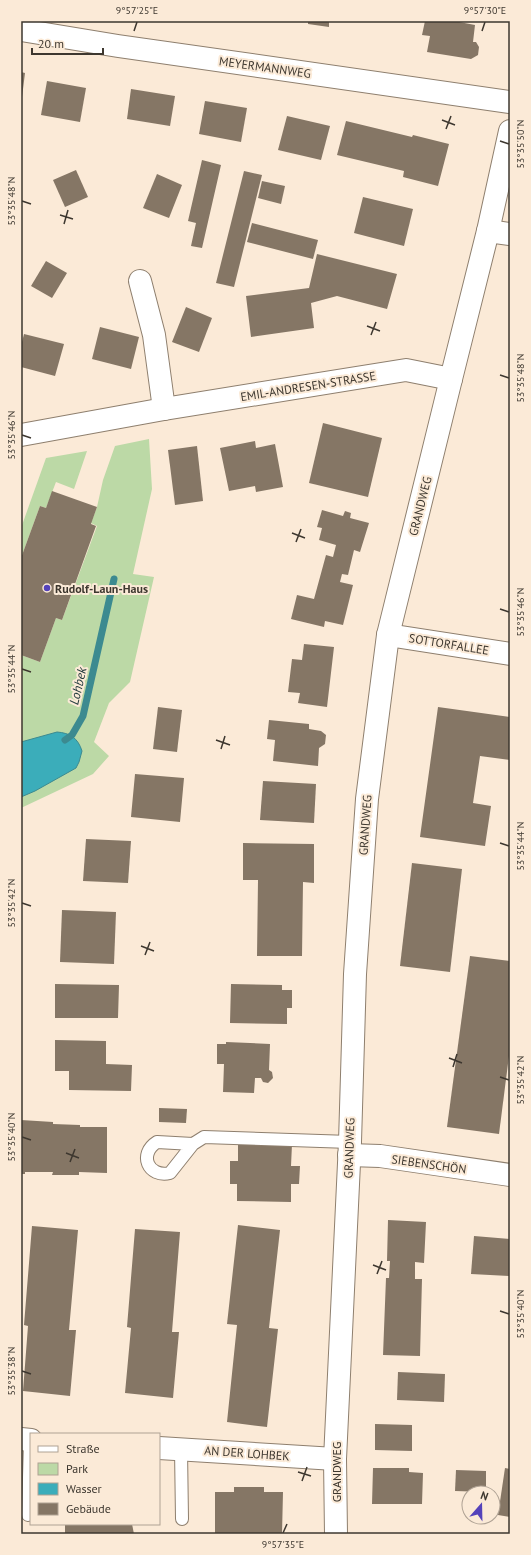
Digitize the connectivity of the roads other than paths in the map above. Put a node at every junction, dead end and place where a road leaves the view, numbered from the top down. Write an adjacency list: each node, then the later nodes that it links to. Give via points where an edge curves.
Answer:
1 (21, 30): 2 (street, MEYERMANNWEG)
2 (510, 102)
3 (510, 131): 4 (street, GRANDWEG)
4 (488, 231): 5 (street); 7 (street, GRANDWEG)
5 (510, 234)
6 (140, 281): 8 (street, via 154,335)
7 (451, 379): 8 (street, EMIL-ANDRESEN-STRASSE, via 406,370); 10 (street, GRANDWEG)
8 (164, 409): 9 (street, EMIL-ANDRESEN-STRASSE)
9 (21, 435)
10 (388, 635): 11 (street, SOTTORFALLEE); 13 (street, GRANDWEG, via 367,799 354,974)
11 (510, 654)
12 (194, 1144): 13 (lane, via 204,1137)
13 (349, 1149): 14 (street, SIEBENSCHÖN); 18 (street, GRANDWEG)
14 (510, 1175)
15 (27, 1440): 19 (lane)
16 (160, 1448): 17 (street, AN DER LOHBEK)
17 (181, 1449): 18 (street, AN DER LOHBEK); 20 (lane)
18 (335, 1459): 21 (street, GRANDWEG)
19 (28, 1515)
20 (182, 1518)
21 (336, 1534)

